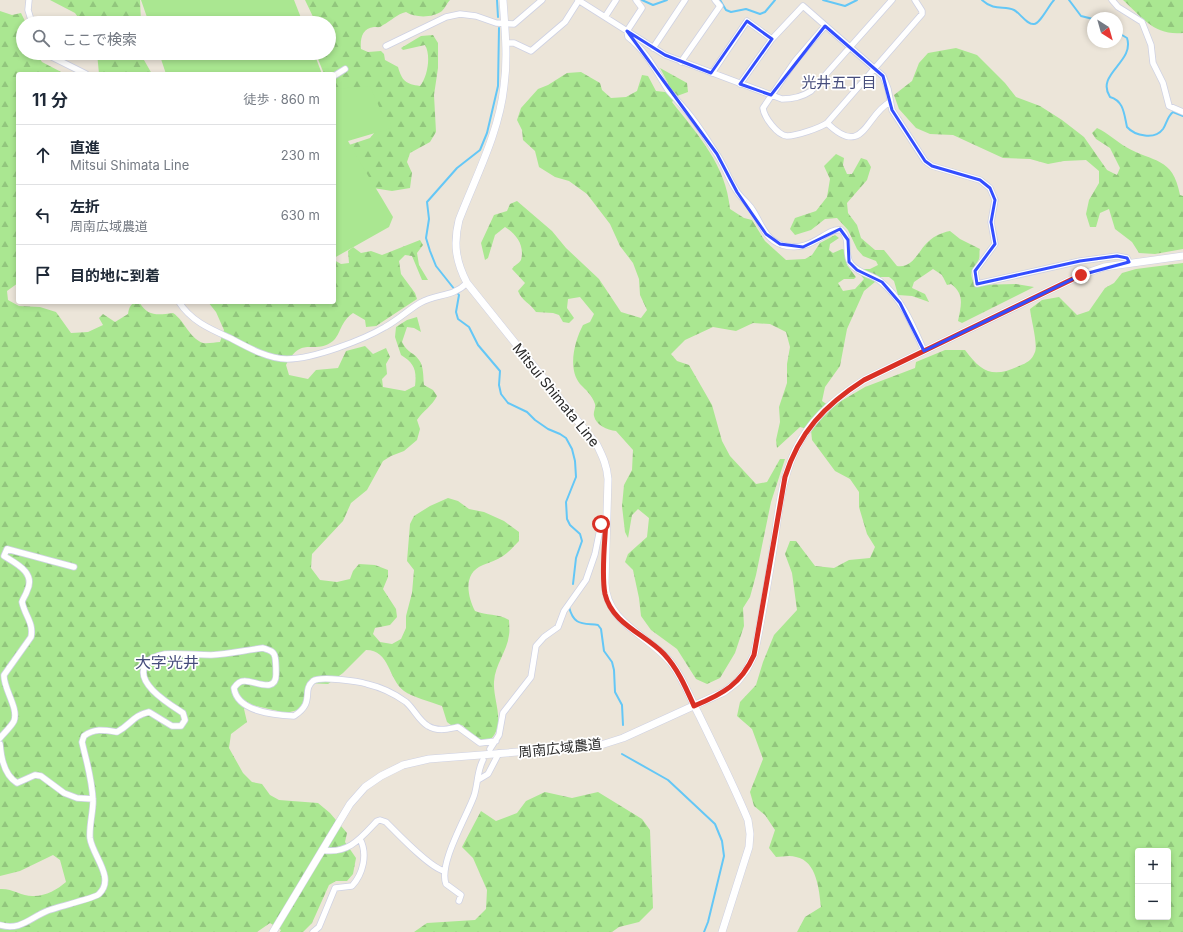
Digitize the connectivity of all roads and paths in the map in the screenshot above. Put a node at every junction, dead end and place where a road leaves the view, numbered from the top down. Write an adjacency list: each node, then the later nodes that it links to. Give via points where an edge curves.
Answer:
1 (29, 0): 12 (street)
2 (503, 0): 14 (street, Mitsui Shimata Line)
3 (542, 0): 14 (street, via 514,24)
4 (578, 0): 13 (street); 18 (street, via 564,22 531,51 514,43)
5 (616, 0): 13 (street)
6 (636, 0): 16 (street, via 642,8)
7 (685, 0): 21 (street)
8 (715, 0): 23 (street, via 720,6)
9 (892, 0): 20 (street)
10 (915, 0): 24 (street, via 922,14)
11 (1112, 0): 32 (street, via 1118,7 1142,22 1151,45 1153,63 1163,83 1169,106)
12 (30, 16)
13 (605, 17): 16 (street)
14 (505, 23): 18 (street, Mitsui Shimata Line); 19 (street, via 460,14 446,17)
15 (825, 26): 17 (street, via 803,6); 20 (street); 30 (street, via 795,61)
16 (627, 31): 21 (street); 38 (street, via 628,37 638,44 654,65 668,90 685,108 717,154 737,192 750,207 766,234 780,244 802,247 841,230 848,240 849,262 857,270 882,282 900,303)
17 (772, 39): 27 (street, via 747,21); 29 (street)
18 (506, 43): 36 (street, Mitsui Shimata Line, via 500,113 456,233 456,255)
19 (386, 46)
20 (850, 47): 24 (street); 30 (street, via 811,91 801,97 790,99)
21 (653, 48): 23 (street)
22 (58, 60): 26 (street)
23 (681, 62): 27 (street)
24 (874, 68): 31 (street, via 883,76); 33 (street)
25 (345, 69): 28 (street)
26 (82, 72)
27 (712, 73): 29 (street)
28 (336, 75)
29 (740, 84): 30 (street)
30 (772, 95): 33 (street, via 763,108 781,133 788,136)
31 (890, 102): 33 (street, via 858,135 841,134); 35 (street, via 896,117 925,161 932,166 980,180 994,196 991,222 995,244 975,271 977,284 1080,261 1117,256 1127,258)
32 (1183, 112)
33 (827, 123)
34 (1183, 256): 35 (street, 周南広域農道)
35 (1129, 262): 38 (street, 周南広域農道, via 1081,275)
36 (467, 284): 37 (street, via 454,294 421,302 386,327 368,336 325,351 287,359 272,357 212,330 193,319); 39 (street, Mitsui Shimata Line, via 597,446 606,466)
37 (181, 304)
38 (924, 351): 41 (street, 周南広域農道, via 845,392 825,408 801,439 785,477 754,655 748,669 737,682 724,692)
39 (606, 520): 41 (street, Mitsui Shimata Line, via 605,594 610,606 626,624 664,654 681,677); 43 (street, via 601,524 586,580 564,611 558,627 536,646 531,677 503,713)
40 (74, 567): 42 (street, via 7,550 4,556 25,569 28,575 28,590 22,602 24,612 31,621 32,630 31,637 4,675 14,720)
41 (694, 706): 46 (street, 周南広域農道, via 644,730 602,745); 57 (street, Mitsui Shimata Line, via 735,790 748,820 750,834 746,861)
42 (0, 738)
43 (496, 741): 45 (street); 49 (street, via 480,743 458,727 443,730 427,726 404,701 366,683 324,678 314,680 308,687 307,703 303,710 294,716 247,707 234,693 234,688 237,683 244,681 267,686 272,684 276,678 275,656 271,650 263,648 212,655 164,654 151,659 145,665 144,675 148,684 166,702 183,713 185,720 181,726 172,726 149,712 138,714 117,732 92,730 84,736 82,742 89,763)
44 (0, 744): 49 (street, via 7,774 17,783 41,776 64,793 77,798)
45 (490, 749)
46 (499, 754): 48 (street, via 488,774); 51 (street, 周南広域農道, via 429,759 403,765 381,776 350,804)
47 (483, 760): 48 (street)
48 (478, 780): 52 (street, via 475,794)
49 (93, 799): 54 (street, via 90,838 105,878 101,893 47,911 19,926)
50 (360, 839): 51 (street, via 343,851); 52 (street, via 377,821 386,822 422,856); 56 (street, via 364,848 361,873 347,888 335,888 319,927)
51 (322, 850): 55 (street, 周南広域農道)
52 (444, 871): 53 (street, via 446,884 460,895)
53 (459, 901)
54 (0, 925)
55 (273, 932)
56 (313, 932)
57 (722, 932)

